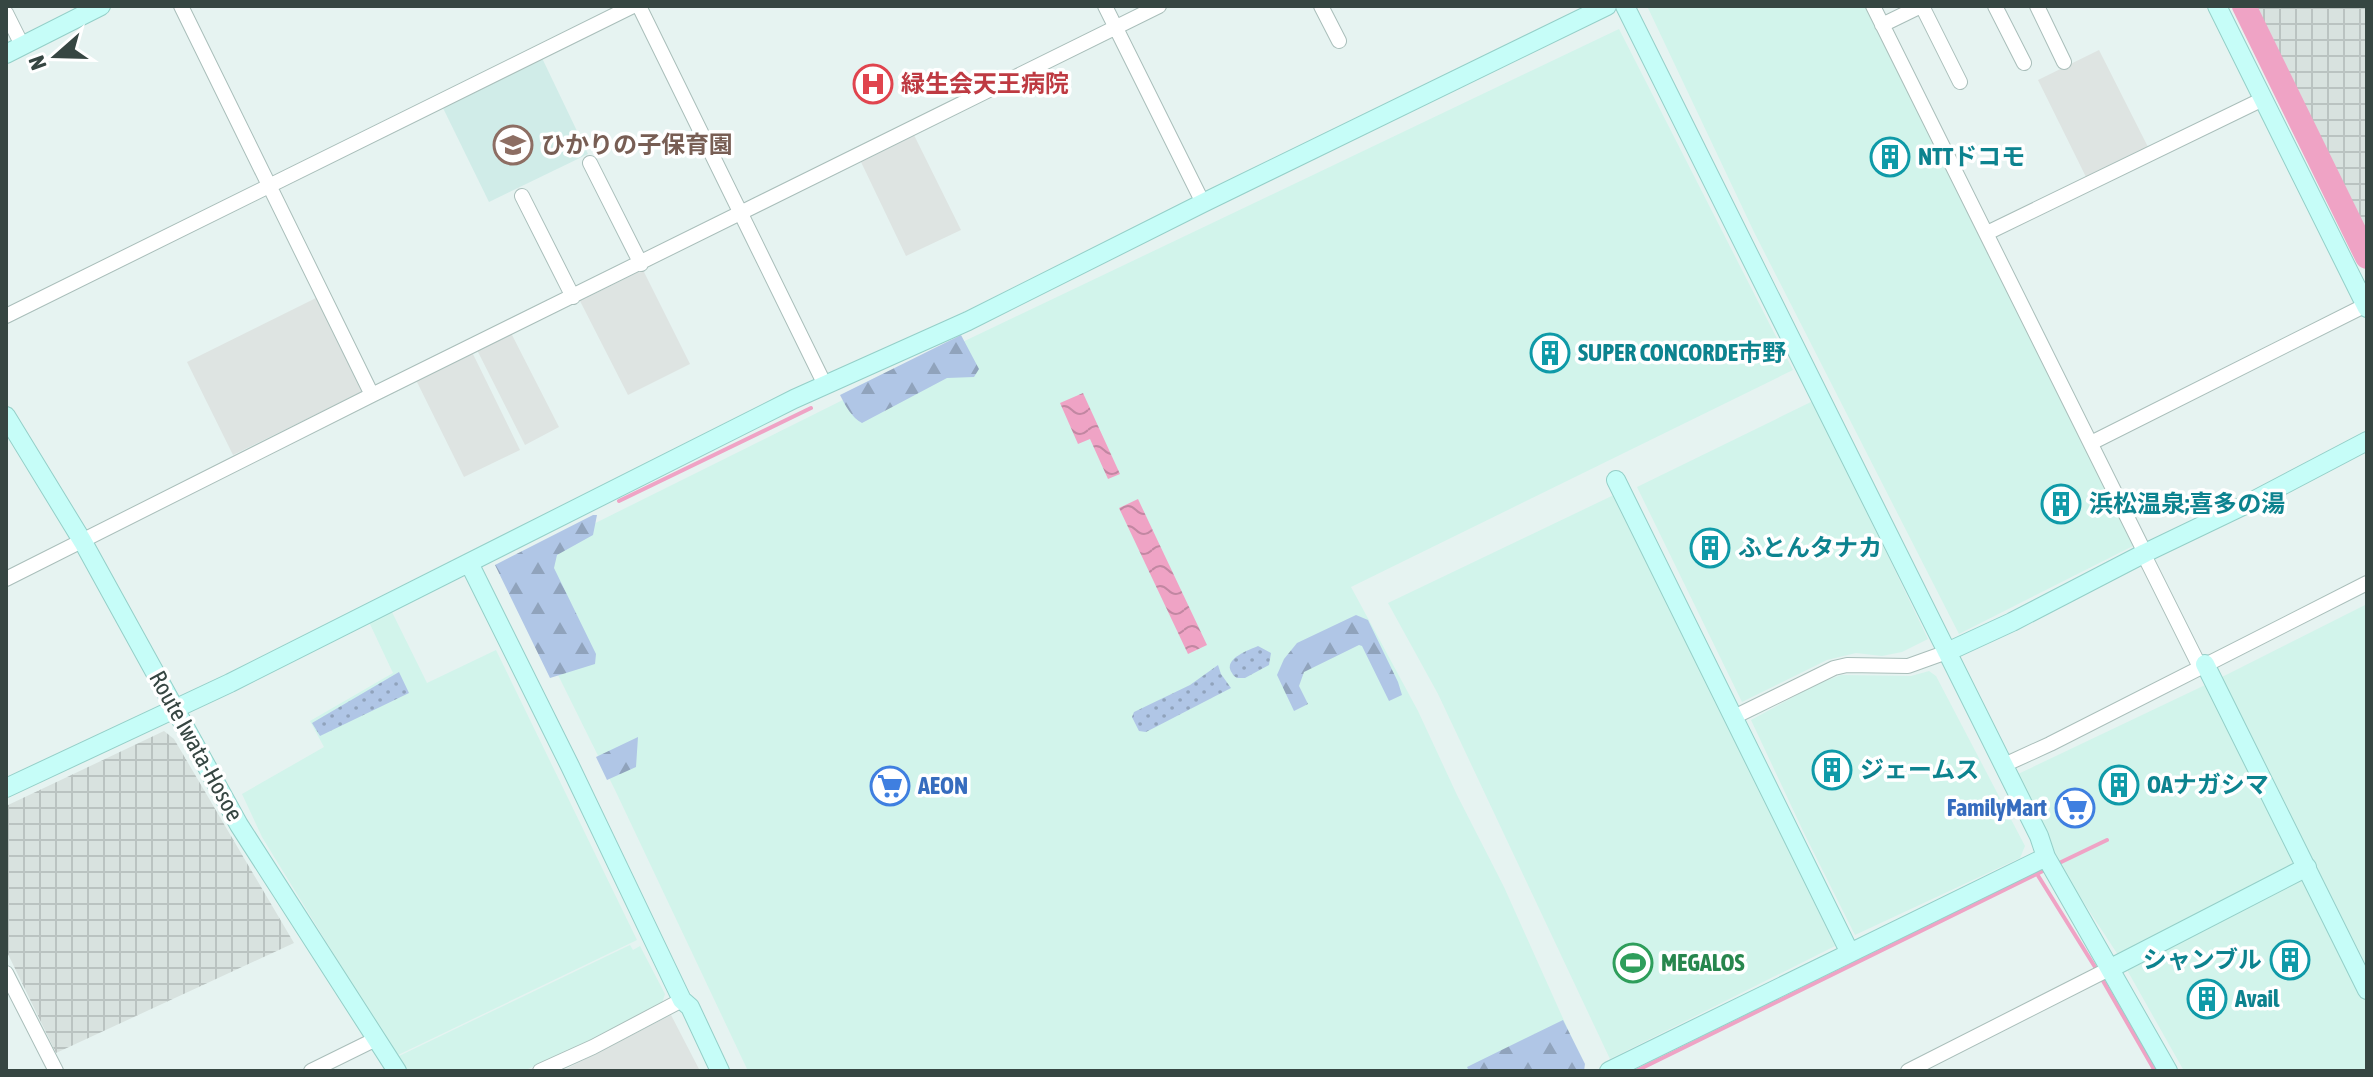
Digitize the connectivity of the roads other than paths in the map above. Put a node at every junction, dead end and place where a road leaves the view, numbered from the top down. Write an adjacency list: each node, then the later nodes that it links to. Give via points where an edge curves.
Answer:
1 (101, 6): 18 (street)
2 (181, 6): 24 (street)
3 (636, 6): 24 (street); 27 (street)
4 (1105, 6): 16 (street)
5 (1159, 6): 16 (street)
6 (1321, 6): 17 (street)
7 (1607, 6): 26 (street)
8 (1625, 6): 44 (street)
9 (1873, 6): 15 (street)
10 (1922, 6): 15 (street); 21 (street)
11 (1995, 6): 20 (street)
12 (2037, 6): 19 (street)
13 (2217, 6): 22 (street)
14 (6, 13): 18 (street)
15 (1882, 25): 28 (street)
16 (1116, 27): 26 (street); 27 (street)
17 (1339, 41)
18 (14, 49)
19 (2064, 62)
20 (2024, 63)
21 (1960, 82)
22 (2263, 99): 28 (street); 31 (street)
23 (590, 163): 29 (street)
24 (270, 187): 32 (street); 34 (street)
25 (522, 196): 30 (street)
26 (1203, 203): 33 (street, via 968,321)
27 (740, 213): 29 (street); 33 (street)
28 (1987, 233): 37 (street)
29 (641, 264): 30 (street)
30 (573, 297): 34 (street)
31 (2366, 307): 37 (street)
32 (6, 316)
33 (825, 385): 41 (street)
34 (372, 395): 39 (street)
35 (6, 416): 39 (street, Route Iwata-Hosoe)
36 (2367, 441): 40 (street)
37 (2091, 443): 40 (street)
38 (1616, 480): 47 (street)
39 (83, 542): 42 (street); 46 (street, Route Iwata-Hosoe)
40 (2145, 553): 44 (street); 45 (street, via 2197,661)
41 (469, 563): 46 (street); 56 (street)
42 (6, 579)
43 (2367, 583): 45 (street)
44 (1947, 652): 47 (street, via 1908,666 1834,668); 48 (street)
45 (2205, 664): 48 (street); 51 (street)
46 (176, 709): 49 (street); 57 (street, Route Iwata-Hosoe, via 239,825)
47 (1734, 717): 52 (street)
48 (2004, 765): 50 (street, via 2039,836)
49 (6, 788)
50 (2038, 860): 52 (street); 53 (street)
51 (2307, 867): 53 (street); 55 (street)
52 (1850, 953): 63 (street)
53 (2111, 968): 64 (street); 65 (street)
54 (6, 973): 58 (street)
55 (2367, 990)
56 (682, 1000): 61 (street); 62 (street)
57 (376, 1039): 59 (street); 60 (street, Route Iwata-Hosoe)
58 (56, 1071)
59 (311, 1071)
60 (397, 1071)
61 (540, 1071)
62 (720, 1071)
63 (1609, 1071)
64 (1908, 1071)
65 (2168, 1071)

